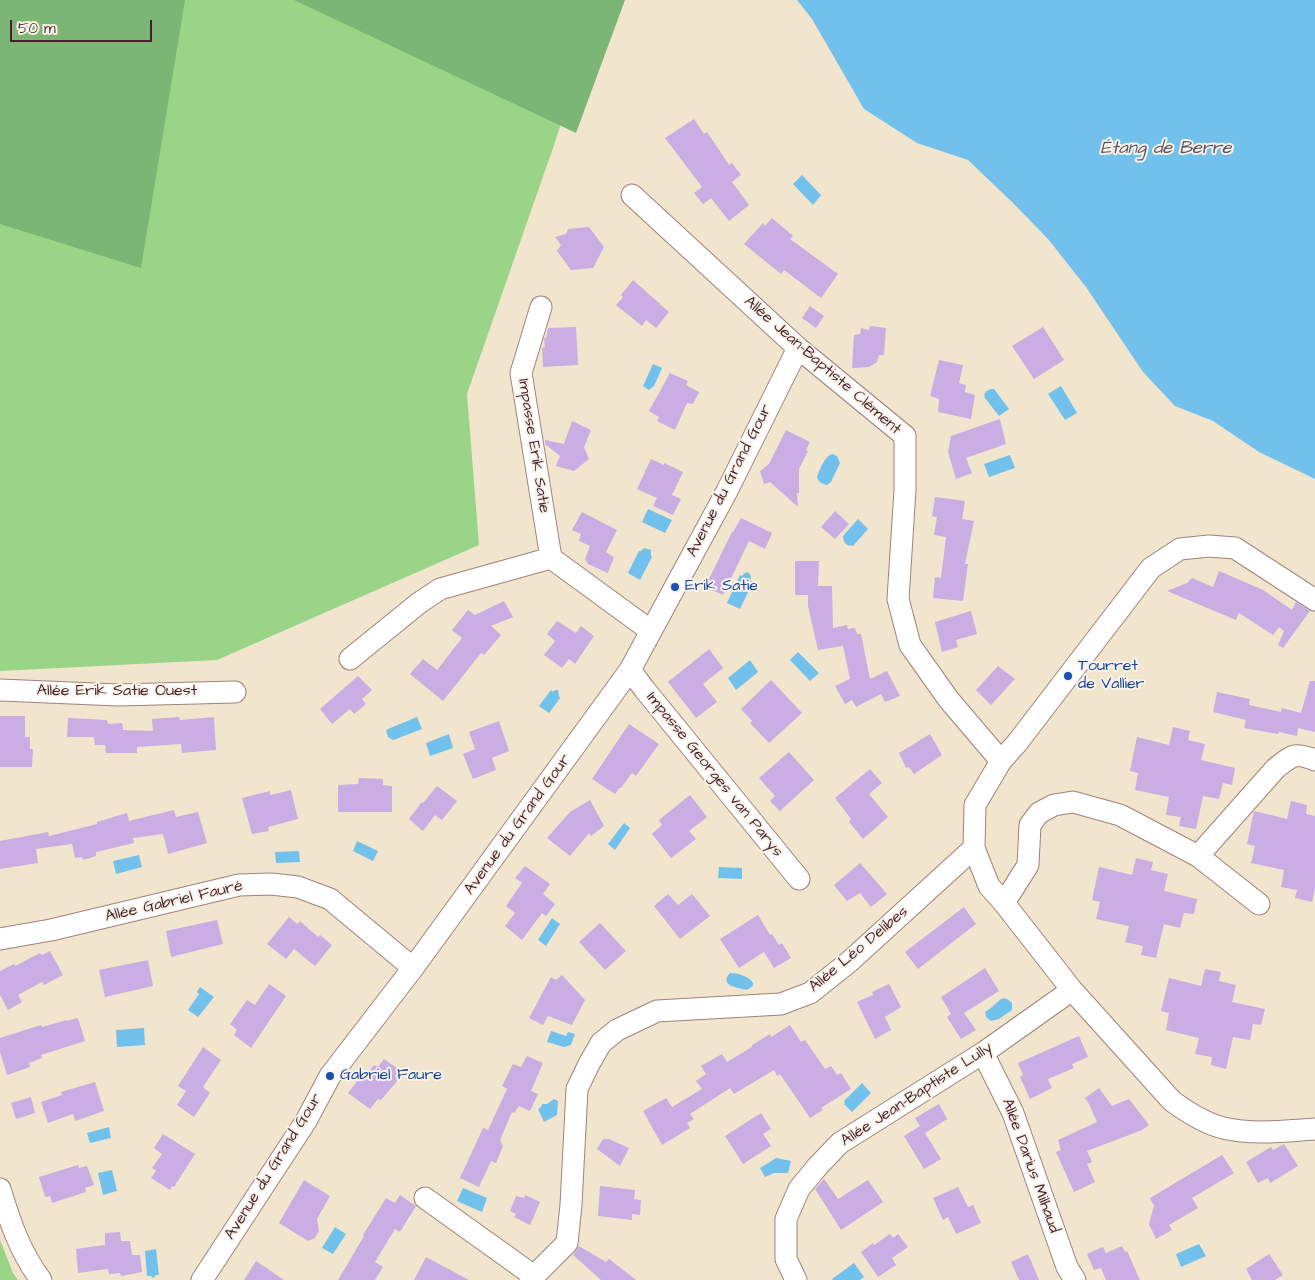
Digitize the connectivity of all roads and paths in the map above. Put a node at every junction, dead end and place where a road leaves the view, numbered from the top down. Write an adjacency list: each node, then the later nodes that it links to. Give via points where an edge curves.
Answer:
1 (632, 195): 3 (street, Allée Jean-Baptiste Clément)
2 (541, 307): 4 (street, Impasse Erik Satie, via 521,373)
3 (798, 348): 6 (street, Avenue du Grand Gour, via 727,492); 12 (street, Allée Jean-Baptiste Clément, via 905,436 898,599 910,645 949,700)
4 (551, 558): 6 (street); 7 (street, via 440,589)
5 (1315, 600): 12 (street, via 1234,548 1180,549 1151,568)
6 (651, 631): 8 (street, Avenue du Grand Gour)
7 (350, 659)
8 (630, 670): 15 (street, Impasse Georges van Parys); 19 (street, Avenue du Grand Gour)
9 (0, 690): 10 (street, Allée Erik Satie Ouest, via 118,695)
10 (235, 692)
11 (1315, 760): 14 (street, via 1300,754 1288,758)
12 (1001, 761): 13 (street, via 975,805)
13 (974, 848): 16 (street, via 989,886); 25 (street, Allée Léo Delibes, via 849,962 810,993 781,1004 657,1011 617,1030 601,1043 577,1089 567,1243)
14 (1198, 856): 16 (street, via 1120,815 1073,802 1054,805 1038,813 1030,825 1028,865); 17 (street)
15 (799, 879)
16 (1004, 903): 20 (street)
17 (1259, 904)
18 (0, 939): 19 (street, Allée Gabriel Fauré, via 52,930 239,885 272,884 298,887 330,899)
19 (413, 968): 27 (street, Avenue du Grand Gour, via 330,1076 306,1121)
20 (1072, 990): 21 (street, Allée Jean-Baptiste Lully); 22 (street, via 1172,1101 1191,1114 1222,1128 1255,1132)
21 (984, 1053): 28 (street, Allée Jean-Baptiste Lully, via 840,1143 798,1189 786,1219 786,1259); 29 (street, Allée Darius Milhaud, via 1013,1113 1066,1267)
22 (1315, 1129)
23 (0, 1188): 26 (street, via 12,1227)
24 (425, 1198): 25 (street)
25 (532, 1278)
26 (41, 1280)
27 (202, 1280)
28 (796, 1280)
29 (1075, 1280)

